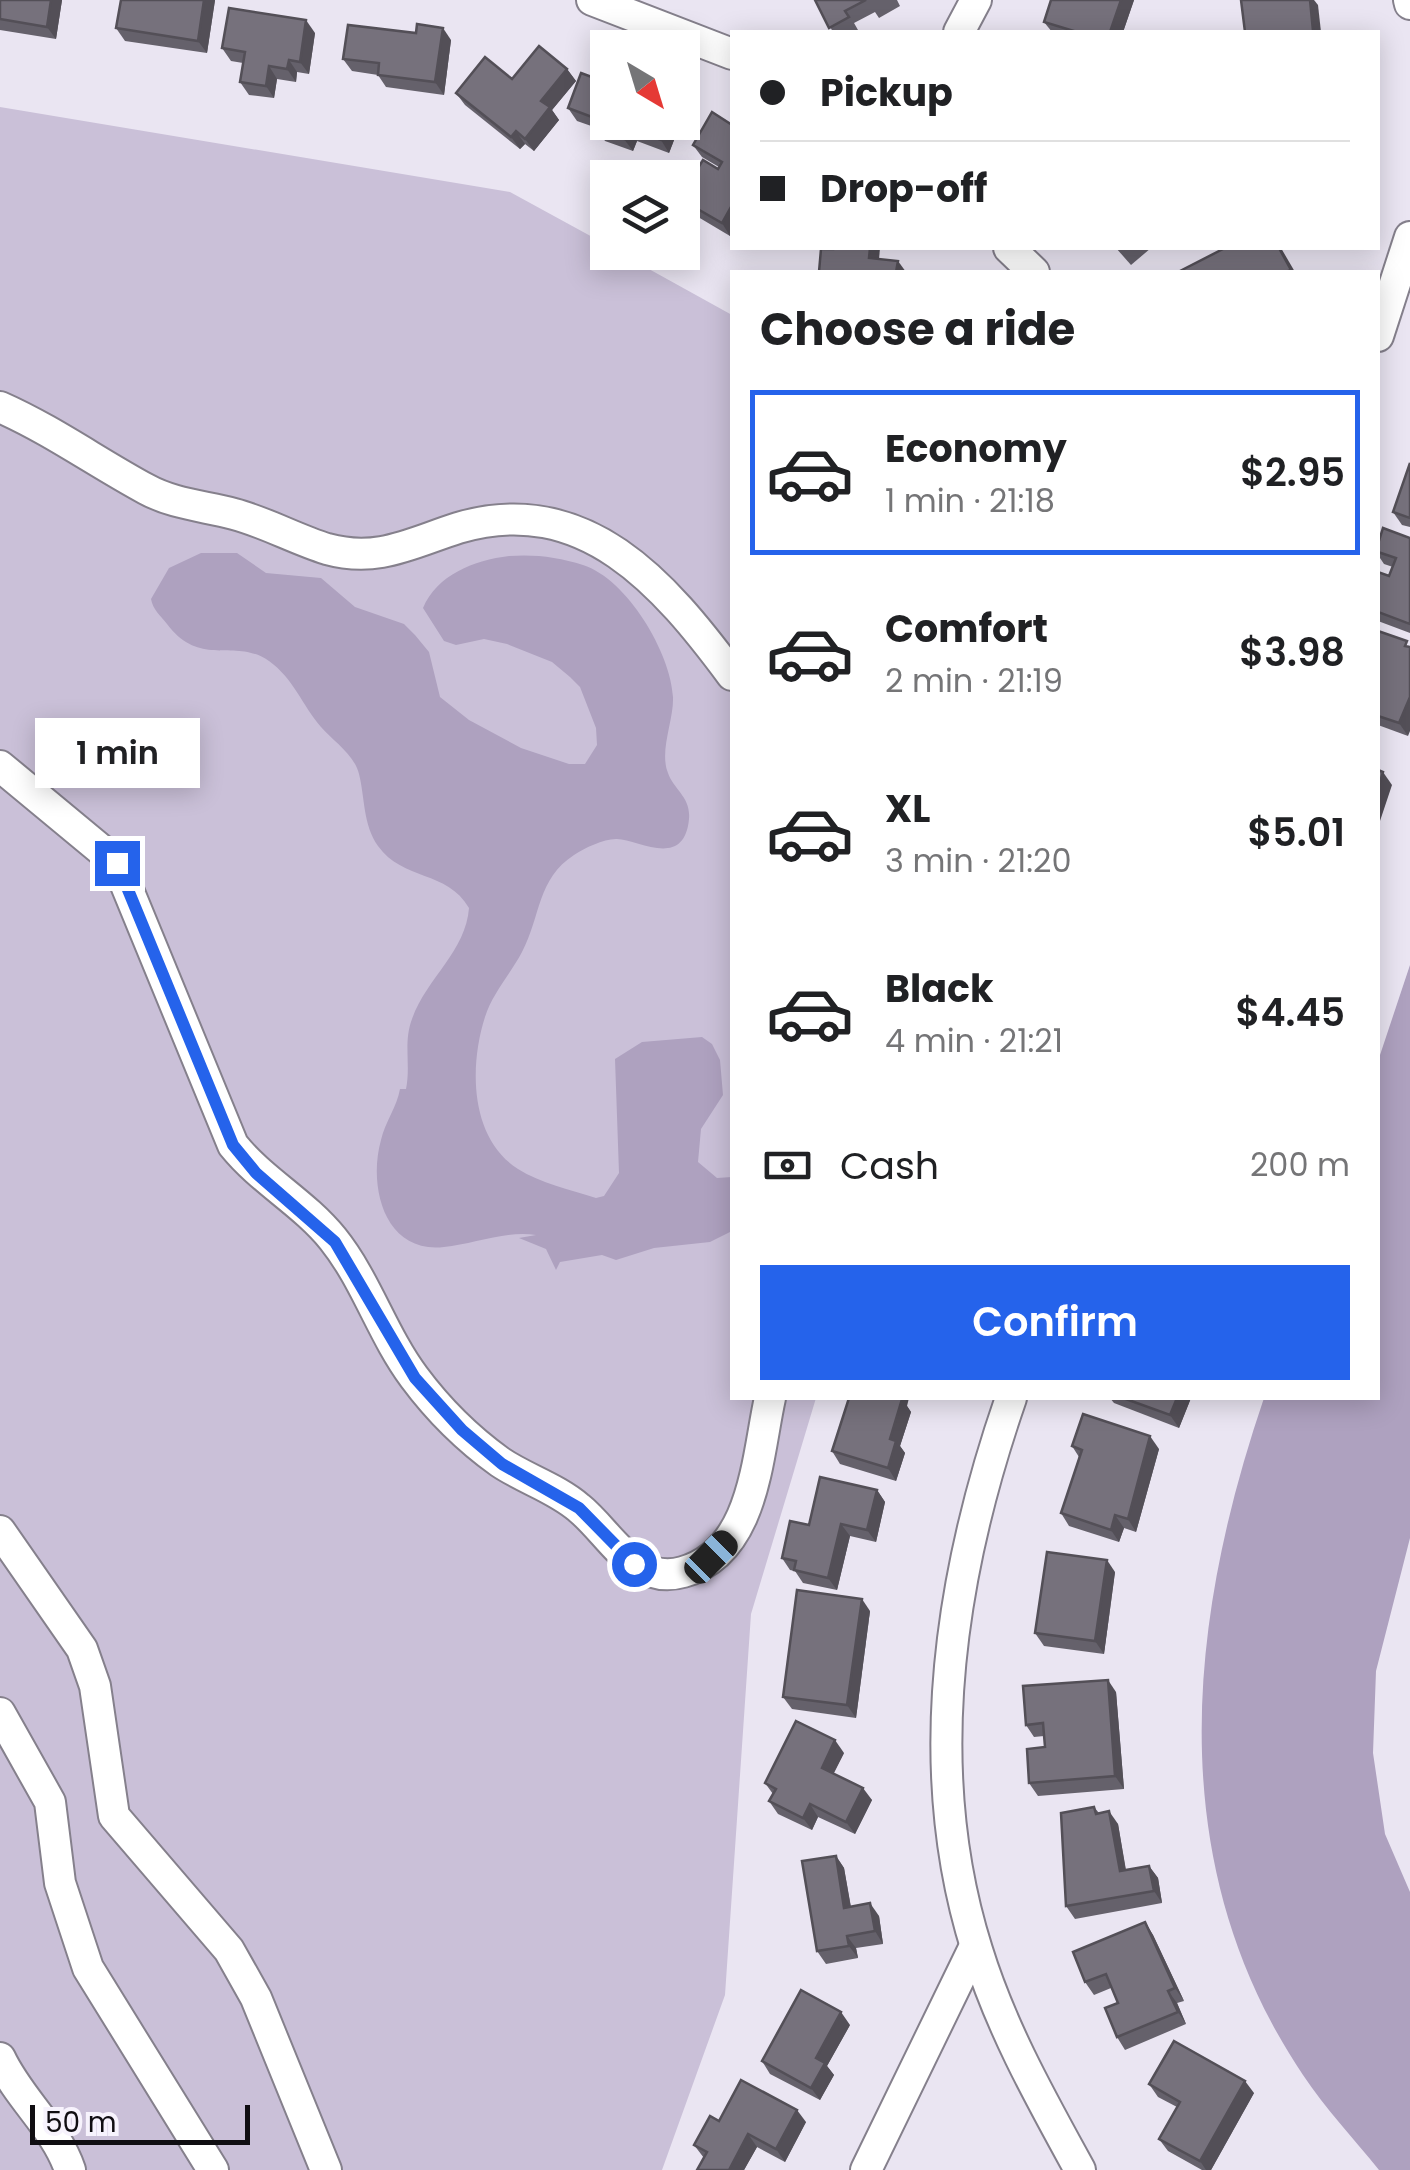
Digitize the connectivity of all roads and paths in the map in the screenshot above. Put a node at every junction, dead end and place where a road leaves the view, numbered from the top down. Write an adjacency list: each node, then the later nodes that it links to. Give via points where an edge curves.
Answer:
1 (592, 0): 4 (street)
2 (976, 0): 3 (street)
3 (960, 30)
4 (730, 53)
5 (1410, 237): 8 (street)
6 (1010, 250): 7 (street)
7 (1032, 270)
8 (1380, 330)
9 (0, 407): 10 (street, via 178,503 237,514 328,549 366,556 405,550 495,520 591,537 652,578)
10 (730, 673)
11 (0, 766): 12 (street, via 117,863 233,1145 335,1242 415,1378 502,1464 579,1508 634,1564 662,1574 684,1572 732,1537 746,1508)
12 (770, 1400)
13 (1010, 1400): 16 (street, via 970,1530 950,1644 950,1803)
14 (0, 1531): 20 (street, via 82,1649 95,1686 114,1816 229,1950 256,1998)
15 (0, 1713): 19 (street, via 50,1802 60,1883 88,1968)
16 (975, 1946): 21 (street); 22 (street, via 1025,2071)
17 (0, 2058): 18 (street, via 61,2144)
18 (70, 2170)
19 (214, 2170)
20 (326, 2170)
21 (866, 2170)
22 (1080, 2170)

